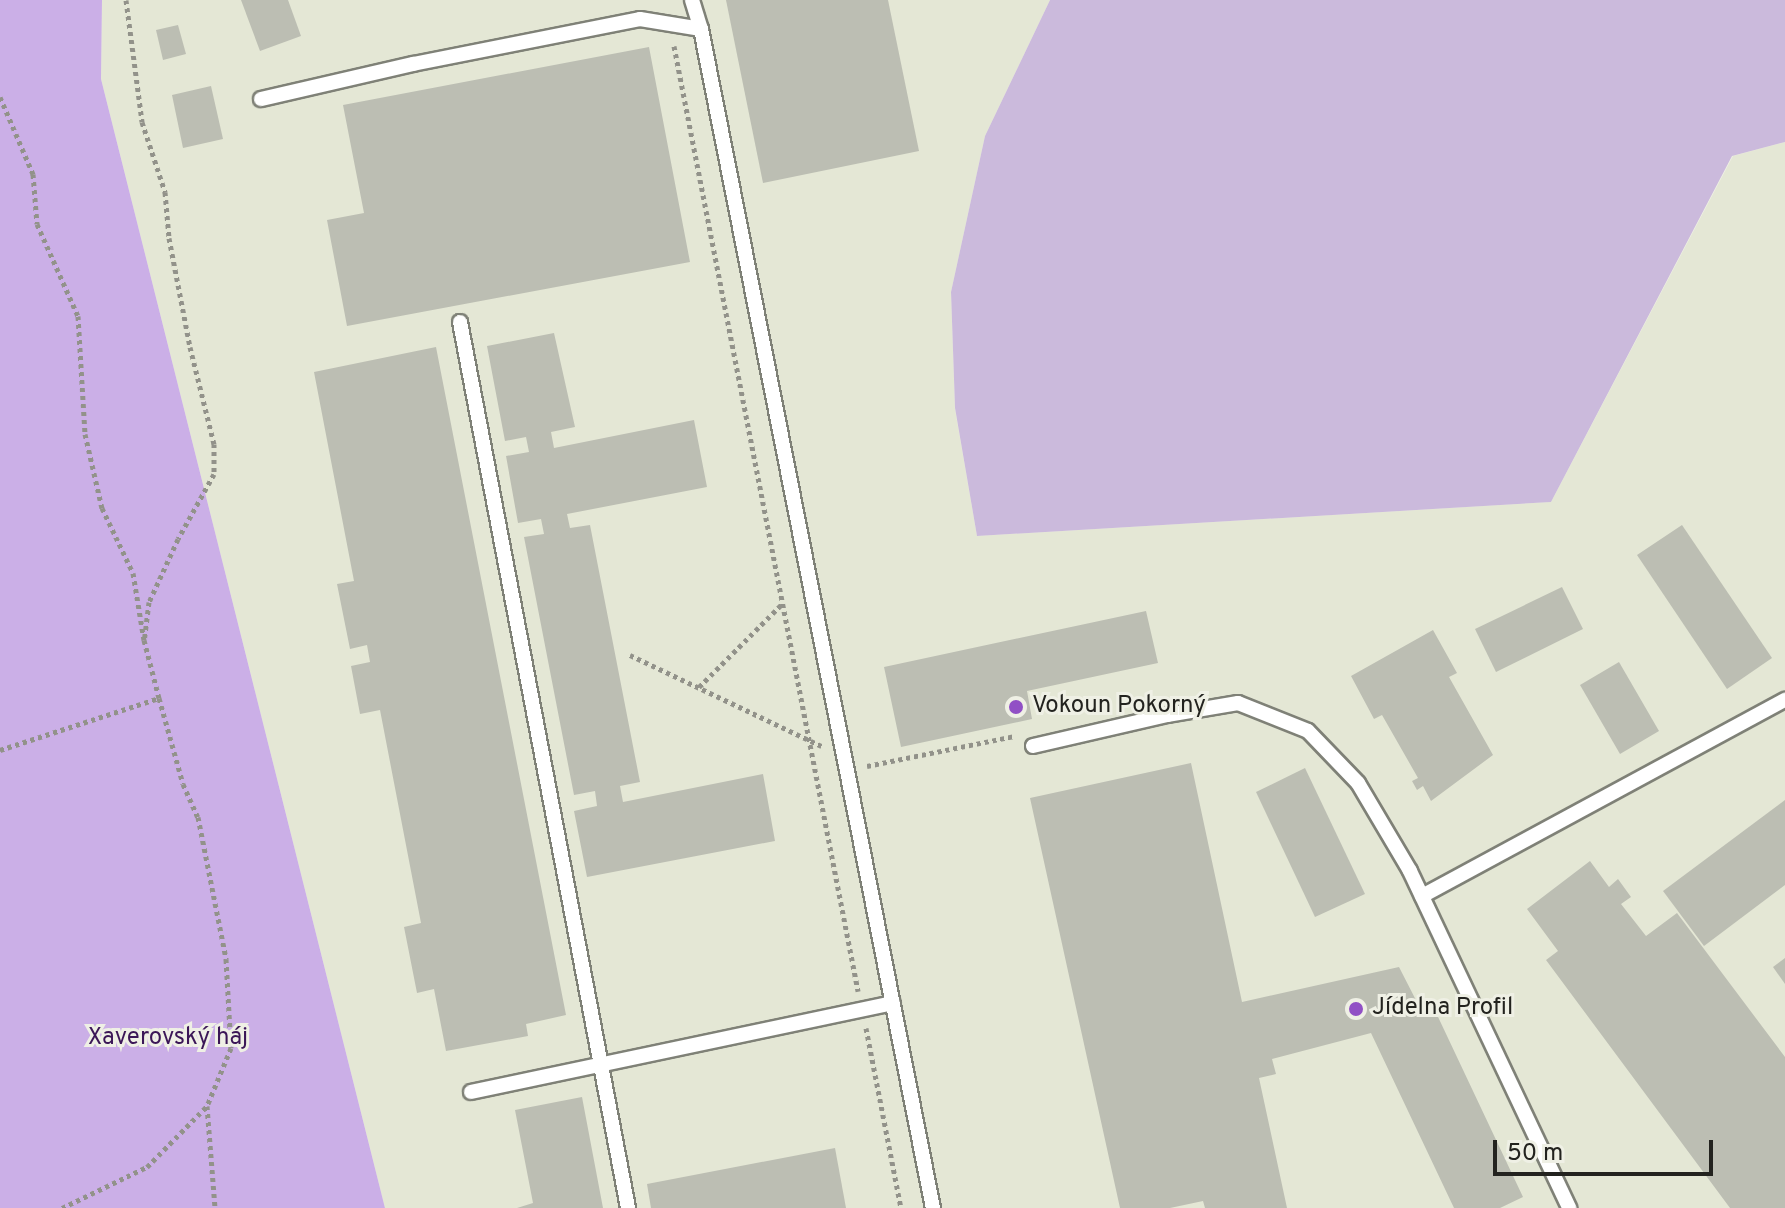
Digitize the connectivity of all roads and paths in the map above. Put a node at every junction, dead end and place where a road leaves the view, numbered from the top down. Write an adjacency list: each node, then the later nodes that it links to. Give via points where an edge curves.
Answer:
1 (126, 0): 9 (path, via 142,122 165,192 190,347 214,444 214,474 149,602)
2 (692, 0): 4 (lane)
3 (670, 22): 4 (lane); 6 (lane, via 640,19); 8 (path)
4 (701, 29): 17 (lane)
5 (0, 97): 9 (path, via 33,174 37,224 78,316 85,434 102,508 133,573)
6 (261, 99)
7 (460, 322): 22 (lane)
8 (783, 603): 11 (path); 14 (path)
9 (144, 640): 12 (path)
10 (630, 655): 11 (path)
11 (699, 687): 14 (path)
12 (159, 698): 16 (path); 24 (path, via 198,817 226,959 231,1048)
13 (1785, 700): 19 (lane)
14 (809, 739): 17 (path); 21 (path)
15 (1033, 746): 18 (path, via 1013,736); 19 (lane, via 1238,703 1308,731 1358,783)
16 (0, 750)
17 (844, 757): 20 (lane)
18 (882, 763)
19 (1422, 896): 30 (lane)
20 (893, 1003): 21 (lane); 29 (lane)
21 (862, 1010): 22 (lane); 28 (path)
22 (602, 1063): 23 (lane); 27 (lane)
23 (471, 1092)
24 (207, 1106): 25 (path, via 147,1167); 26 (path)
25 (62, 1208)
26 (215, 1208)
27 (628, 1208)
28 (901, 1208)
29 (933, 1208)
30 (1569, 1208)

